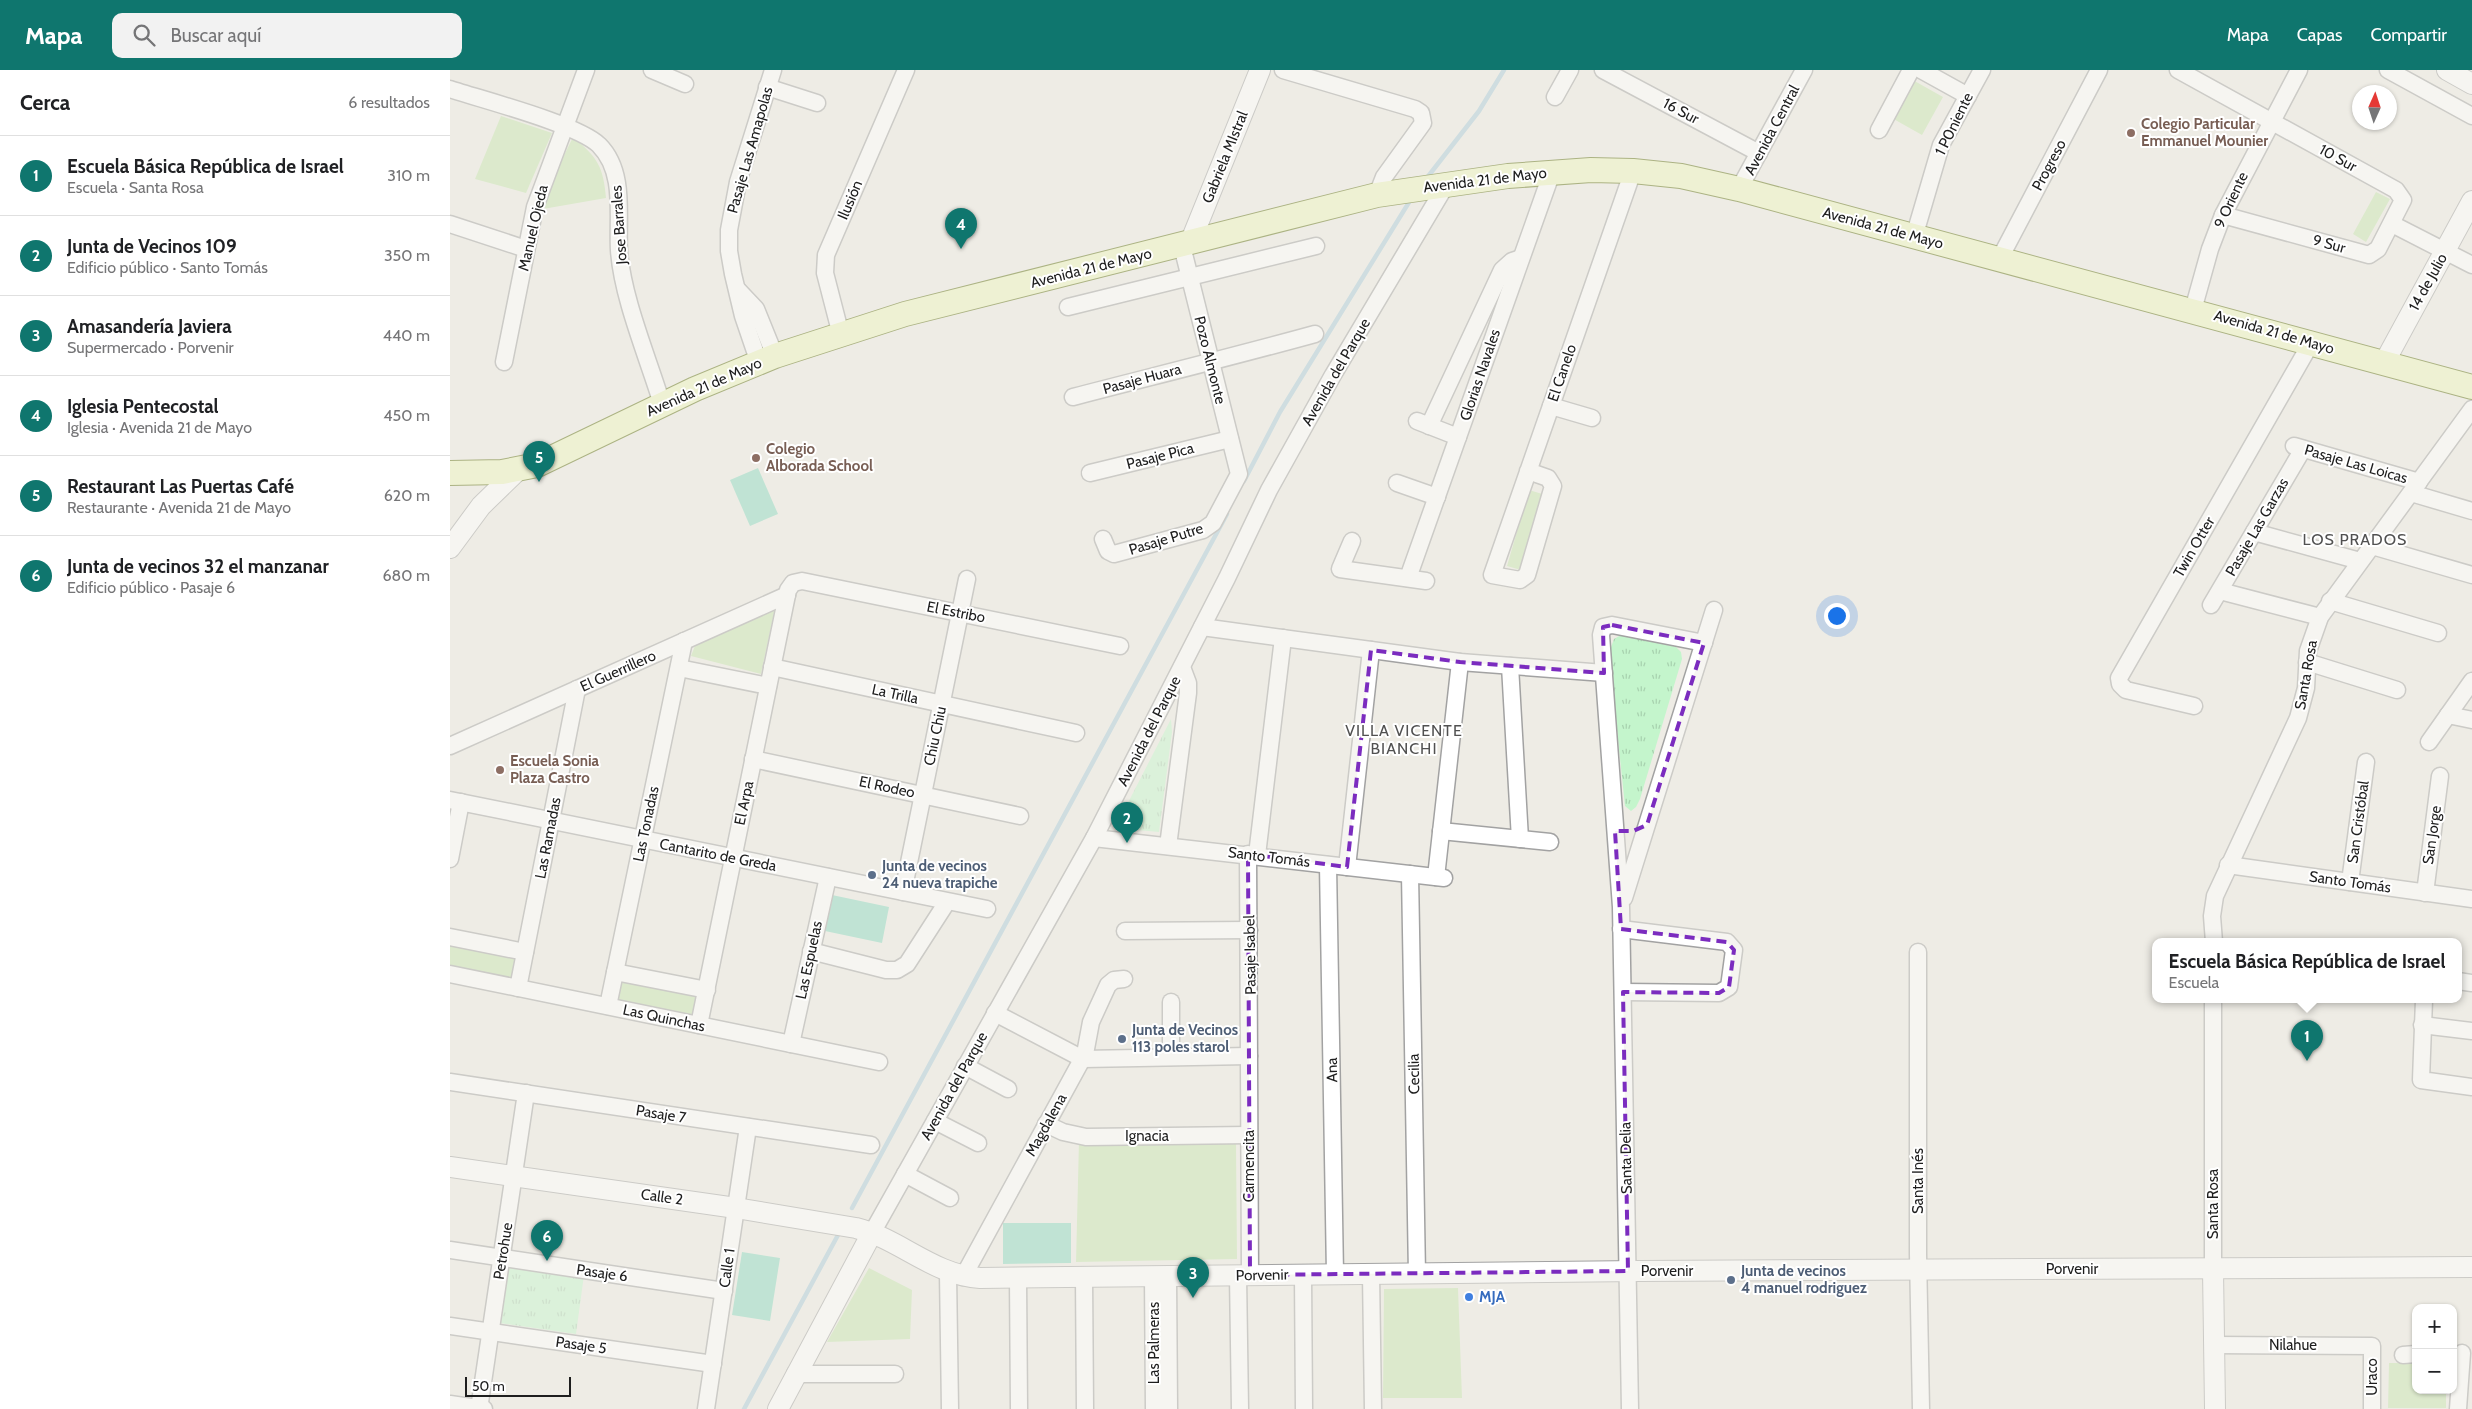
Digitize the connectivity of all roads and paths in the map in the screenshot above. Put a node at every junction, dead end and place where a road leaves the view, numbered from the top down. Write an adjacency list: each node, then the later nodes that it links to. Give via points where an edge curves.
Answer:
1 (586, 70): 27 (street, Manuel Ojeda)
2 (652, 70): 18 (street)
3 (772, 70): 20 (street, Pasaje Las Amapolas)
4 (906, 70): 52 (street, Ilusión, via 826,255 825,273)
5 (1260, 70): 41 (street, Gabriela MIstral)
6 (1283, 70): 34 (street, via 1421,113 1423,123 1384,177)
7 (1570, 70): 23 (street)
8 (1603, 70): 29 (street, 16 Sur)
9 (1804, 70): 29 (street, Avenida Central)
10 (1911, 70): 28 (street)
11 (1921, 70): 22 (street)
12 (1982, 70): 22 (street, 1 P0niente)
13 (2100, 70): 46 (street, Progreso)
14 (2178, 70): 26 (street, 10 Sur)
15 (2299, 70): 26 (street, 9 Oriente)
16 (2388, 70): 25 (street)
17 (2447, 70): 19 (street)
18 (685, 84)
19 (2472, 84)
20 (767, 87): 24 (street); 54 (street, Pasaje Las Amapolas, via 732,209 729,251 738,290 756,310)
21 (450, 89): 27 (street, Jose Barrales)
22 (1968, 96): 40 (street, 1 P0niente, via 1939,151)
23 (1555, 97)
24 (817, 103)
25 (2472, 116)
26 (2272, 122): 35 (street, 10 Sur, via 2396,190); 37 (street, 9 Oriente)
27 (565, 127): 43 (street, Manuel Ojeda, via 538,195); 60 (street, Jose Barrales, via 599,145 613,168 619,203 622,275)
28 (1880, 130)
29 (1759, 153): 33 (street, Avenida Central)
30 (1633, 171): 31 (main road, Avenida 21 de Mayo); 33 (main road, Avenida 21 de Mayo, via 1681,176); 61 (street, El Canelo)
31 (1552, 172): 32 (main road, Avenida 21 de Mayo); 45 (street, Glorias Navales)
32 (1438, 186): 34 (main road, Avenida 21 de Mayo); 91 (street, Avenida del Parque, via 1274,482)
33 (1739, 189): 40 (main road, Avenida 21 de Mayo)
34 (1377, 195): 41 (main road, Avenida 21 de Mayo)
35 (2402, 197): 39 (street, 9 Sur)
36 (2472, 201): 44 (street, 14 de Julio)
37 (2222, 215): 39 (street, 9 Sur, via 2369,255 2378,249); 50 (street, 9 Oriente)
38 (450, 224): 43 (street)
39 (2392, 224): 44 (street)
40 (1914, 237): 46 (main road, Avenida 21 de Mayo)
41 (1186, 244): 48 (street, Pozo Almonte); 52 (main road, Avenida 21 de Mayo, via 905,314)
42 (1316, 246): 48 (street)
43 (526, 249): 55 (street, Manuel Ojeda)
44 (2444, 251): 47 (street); 57 (street, 14 de Julio)
45 (1521, 258): 64 (street, Glorias Navales); 64 (street, via 1502,270 1423,424)
46 (1999, 260): 50 (main road, Avenida 21 de Mayo)
47 (2472, 265)
48 (1190, 278): 49 (street); 56 (street, Pozo Almonte)
49 (1068, 308)
50 (2193, 310): 53 (main road, Avenida 21 de Mayo)
51 (1315, 334): 56 (street, Pasaje Huara)
52 (841, 335): 54 (main road, Avenida 21 de Mayo)
53 (2311, 343): 57 (main road, Avenida 21 de Mayo); 110 (street, Twin Otter, via 2119,678 2126,690)
54 (767, 360): 60 (main road, Avenida 21 de Mayo)
55 (504, 362)
56 (1211, 362): 59 (street, Pasaje Huara); 65 (street, Pozo Almonte)
57 (2384, 363): 58 (main road, Avenida 21 de Mayo)
58 (2472, 387)
59 (1073, 397)
60 (662, 404): 67 (main road, Avenida 21 de Mayo, via 547,461)
61 (1551, 406): 63 (street); 68 (street, El Canelo)
62 (2472, 409): 73 (street, Santa Rosa)
63 (1592, 418)
64 (1458, 437): 74 (street, Glorias Navales)
65 (1230, 439): 70 (street, Pasaje Pica); 71 (street, Pozo Almonte)
66 (2298, 447): 73 (street, Pasaje Las Loicas); 76 (street, Pasaje Las Garzas)
67 (517, 471): 69 (main road, Avenida 21 de Mayo); 80 (street, via 480,506)
68 (1528, 471): 68 (street, El Canelo, via 1492,575 1520,580 1527,575 1553,486 1548,478)
69 (450, 473)
70 (1090, 473)
71 (1239, 474): 77 (street, Pasaje Putre, via 1213,523 1204,530 1114,554 1108,551)
72 (1397, 483): 74 (street)
73 (2415, 487): 75 (street, Pasaje Las Loicas); 79 (street, Santa Rosa)
74 (1436, 497): 83 (street, Glorias Navales)
75 (2472, 511)
76 (2254, 532): 81 (street); 90 (street, Pasaje Las Garzas, via 2216,598)
77 (1104, 539)
78 (1352, 541): 83 (street, via 1340,569)
79 (2372, 546): 81 (street, Santa Rosa); 82 (street)
80 (450, 548)
81 (2360, 561): 87 (street, Santa Rosa)
82 (2472, 575)
83 (1408, 578): 85 (street)
84 (967, 579): 89 (street, Chiu Chiu)
85 (1426, 581)
86 (790, 589): 89 (street, El Estribo, via 802,581); 94 (street, El Guerrillero); 101 (street, El Arpa)
87 (2330, 601): 90 (street, Santa Rosa); 92 (street)
88 (1714, 610): 95 (street)
89 (960, 613): 96 (street, El Estribo); 109 (street, Chiu Chiu)
90 (2320, 617): 99 (street, Santa Rosa)
91 (1202, 627): 93 (street); 102 (street, Avenida del Parque)
92 (2438, 633)
93 (1283, 638): 97 (street); 131 (street, Pasaje Isabel)
94 (684, 641): 103 (street, Las Tonadas); 107 (street, El Guerrillero)
95 (1704, 643): 104 (street, via 1612,625 1603,627); 124 (street)
96 (1120, 646)
97 (1371, 650): 98 (street); 136 (street)
98 (1460, 662): 100 (street); 125 (street)
99 (2306, 662): 108 (street); 135 (street, Santa Rosa, via 2306,688 2298,718)
100 (1510, 666): 104 (street); 127 (street)
101 (772, 667): 106 (street, El Arpa); 109 (street, La Trilla)
102 (1182, 667): 126 (street, Avenida del Parque); 130 (street, via 1188,693)
103 (679, 668): 106 (street); 128 (street, Las Tonadas)
104 (1604, 673): 123 (street)
105 (2472, 681): 111 (street)
106 (768, 686): 116 (street, El Arpa)
107 (577, 689): 115 (street, El Guerrillero); 122 (street, Las Ramadas)
108 (2397, 690)
109 (941, 704): 113 (street, La Trilla); 119 (street, Chiu Chiu)
110 (2194, 706)
111 (2448, 715): 112 (street); 114 (street)
112 (2472, 720)
113 (1076, 733)
114 (2429, 742)
115 (450, 746)
116 (753, 760): 119 (street, El Rodeo); 132 (street, El Arpa)
117 (2366, 762): 139 (street, San Cristóbal)
118 (2440, 776): 141 (street, San Jorge)
119 (923, 795): 121 (street, El Rodeo); 140 (street, Chiu Chiu)
120 (456, 801): 122 (street, Cantarito de Greda); 133 (street)
121 (1020, 816)
122 (552, 821): 128 (street, Cantarito de Greda); 152 (street, Las Ramadas)
123 (1615, 822): 124 (street, via 1623,831); 144 (street)
124 (1647, 825): 144 (street)
125 (1442, 831): 127 (street); 137 (street, Santo Tomás, via 1440,878)
126 (1094, 838): 130 (street, Santo Tomás); 164 (street, Avenida del Parque)
127 (1520, 839): 129 (street)
128 (643, 840): 132 (street, Cantarito de Greda); 154 (street, Las Tonadas)
129 (1550, 842)
130 (1168, 846): 131 (street, Santo Tomás)
131 (1253, 855): 134 (street, Santo Tomás); 147 (street, Pasaje Isabel)
132 (733, 858): 138 (street, Cantarito de Greda); 158 (street, El Arpa)
133 (450, 859)
134 (1328, 865): 136 (street, Santo Tomás); 196 (street, Ana)
135 (2228, 865): 139 (street, Santo Tomás); 150 (street, Santa Rosa, via 2213,906)
136 (1346, 867): 137 (street, Santo Tomás)
137 (1410, 874): 198 (street, Cecilia)
138 (828, 877): 140 (street, Cantarito de Greda); 151 (street, Las Espuelas)
139 (2350, 882): 141 (street, Santo Tomás)
140 (903, 892): 143 (street, Cantarito de Greda)
141 (2425, 893): 142 (street, Santo Tomás)
142 (2472, 900)
143 (947, 902): 145 (street, Cantarito de Greda); 151 (street, via 907,964 897,970)
144 (1621, 907): 146 (street, Santa Delia)
145 (986, 910)
146 (1621, 929): 159 (street, Santa Delia); 159 (street, via 1727,942 1734,950 1729,987 1719,993)
147 (1249, 930): 148 (street); 169 (street, Pasaje Isabel)
148 (1125, 931)
149 (450, 937): 152 (street)
150 (2214, 938)
151 (811, 951): 168 (street, Las Espuelas)
152 (525, 952): 157 (street, Las Ramadas)
153 (1918, 952): 194 (street, Santa Inés)
154 (615, 972): 158 (street); 163 (street, Las Tonadas)
155 (450, 974): 157 (street, Las Quinchas)
156 (1124, 979): 171 (street, Magdalena, via 1114,980 1108,985 1093,1014)
157 (518, 988): 163 (street, Las Quinchas)
158 (706, 990): 165 (street, El Arpa)
159 (1623, 992): 195 (street, Santa Delia)
160 (1171, 1002): 170 (street)
161 (2214, 1003): 193 (street, Santa Rosa)
162 (2424, 1003): 166 (street)
163 (608, 1006): 165 (street, Las Quinchas)
164 (995, 1013): 171 (street); 173 (street, Avenida del Parque)
165 (699, 1025): 168 (street, Las Quinchas)
166 (2422, 1025): 167 (street); 175 (street, via 2422,1080)
167 (2472, 1031)
168 (791, 1044): 172 (street, Las Quinchas)
169 (1249, 1056): 170 (street); 181 (street, Carmencita)
170 (1171, 1057): 171 (street)
171 (1082, 1059): 179 (street, Magdalena)
172 (879, 1062)
173 (965, 1066): 176 (street); 178 (street, Avenida del Parque)
174 (450, 1082): 177 (street, Pasaje 7)
175 (2472, 1087)
176 (1008, 1089)
177 (526, 1093): 180 (street, Pasaje 7); 186 (street, Petrohue)
178 (935, 1121): 182 (street); 185 (street, Avenida del Parque)
179 (1046, 1124): 181 (street, Ignacia, via 1086,1137); 199 (street, Magdalena)
180 (748, 1127): 183 (street, Pasaje 7); 188 (street, Calle 1)
181 (1249, 1136): 200 (street, Carmencita)
182 (978, 1143)
183 (871, 1145)
184 (450, 1167): 186 (street, Calle 2)
185 (905, 1174): 187 (street); 189 (street, Avenida del Parque)
186 (514, 1176): 188 (street, Calle 2); 191 (street, Petrohue)
187 (950, 1198)
188 (736, 1208): 189 (street, Calle 2); 205 (street, Calle 1)
189 (872, 1233): 199 (street, Porvenir); 212 (street, Avenida del Parque)
190 (450, 1250): 191 (street, Pasaje 6)
191 (502, 1258): 205 (street, Pasaje 6); 207 (street, Petrohue)
192 (2472, 1267): 193 (street, Porvenir)
193 (2213, 1269): 194 (street, Porvenir); 208 (street, Santa Rosa)
194 (1918, 1270): 195 (street, Porvenir); 227 (street, Santa Inés)
195 (1628, 1271): 198 (street, Porvenir); 226 (street, Santa Delia)
196 (1335, 1274): 197 (street, Porvenir); 201 (street, Porvenir)
197 (1371, 1274): 198 (street, Porvenir); 225 (street)
198 (1417, 1274)
199 (956, 1275): 204 (street, Porvenir); 218 (street)
200 (1244, 1275): 201 (street, Porvenir); 202 (street, Porvenir); 223 (street, Carmencita)
201 (1302, 1275): 224 (street)
202 (1161, 1276): 203 (street, Porvenir); 221 (street, Las Palmeras); 222 (street, Las Palmeras)
203 (1084, 1277): 204 (street, Porvenir); 220 (street)
204 (1018, 1278): 219 (street)
205 (724, 1291): 211 (street, Calle 1)
206 (450, 1326): 207 (street, Pasaje 5)
207 (491, 1332): 211 (street, Pasaje 5); 215 (street, Petrohue)
208 (2214, 1345): 209 (street, Nilahue); 228 (street, Santa Rosa)
209 (2372, 1346): 229 (street, Uraco)
210 (2463, 1353): 230 (street)
211 (713, 1364): 216 (street, Calle 1)
212 (795, 1374): 213 (street); 217 (street, Avenida del Parque)
213 (895, 1374)
214 (450, 1404): 215 (street)
215 (481, 1409)
216 (706, 1409)
217 (778, 1409)
218 (950, 1409)
219 (1020, 1409)
220 (1085, 1409)
221 (1154, 1409)
222 (1169, 1409)
223 (1240, 1409)
224 (1304, 1409)
225 (1372, 1409)
226 (1630, 1409)
227 (1920, 1409)
228 (2215, 1409)
229 (2372, 1409)
230 (2458, 1409)

